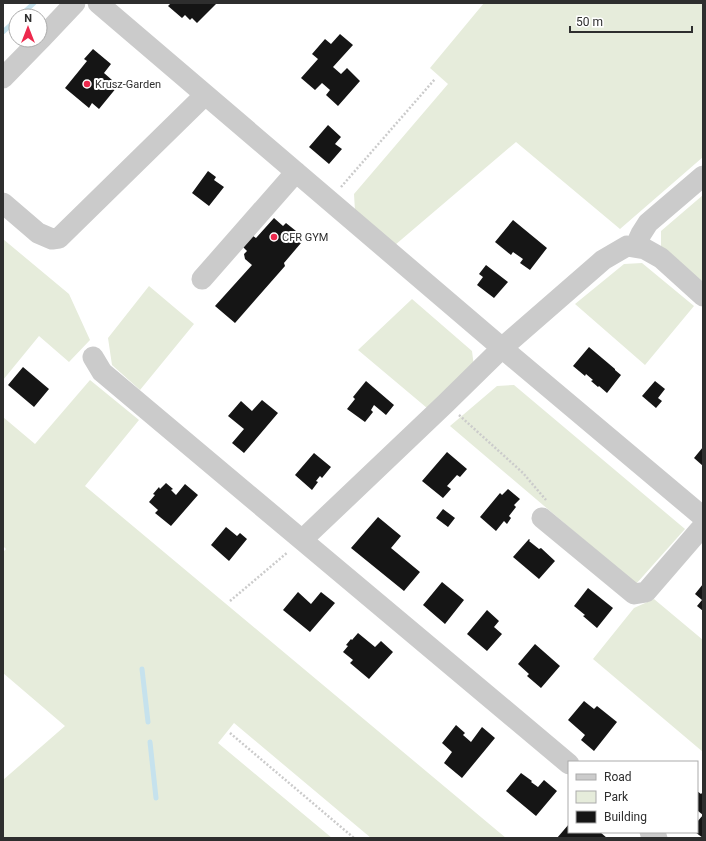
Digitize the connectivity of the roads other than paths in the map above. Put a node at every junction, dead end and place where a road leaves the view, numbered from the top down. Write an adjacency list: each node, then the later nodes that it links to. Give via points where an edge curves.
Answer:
1 (76, 3): 3 (street)
2 (98, 3): 6 (street)
3 (48, 32)
4 (32, 48): 5 (street)
5 (3, 78)
6 (205, 95): 7 (street); 9 (street, via 59,238 52,239 38,233)
7 (296, 172): 11 (street); 13 (street)
8 (703, 176): 10 (street, via 648,223)
9 (3, 203)
10 (635, 247): 12 (street, via 661,258); 13 (street, via 627,246 603,260)
11 (202, 279)
12 (703, 296)
13 (502, 348): 15 (street); 18 (street)
14 (93, 357): 18 (street, via 102,372)
15 (703, 517)
16 (542, 518): 17 (street, via 634,594 646,592)
17 (703, 526)
18 (302, 540): 19 (street)
19 (568, 763)

